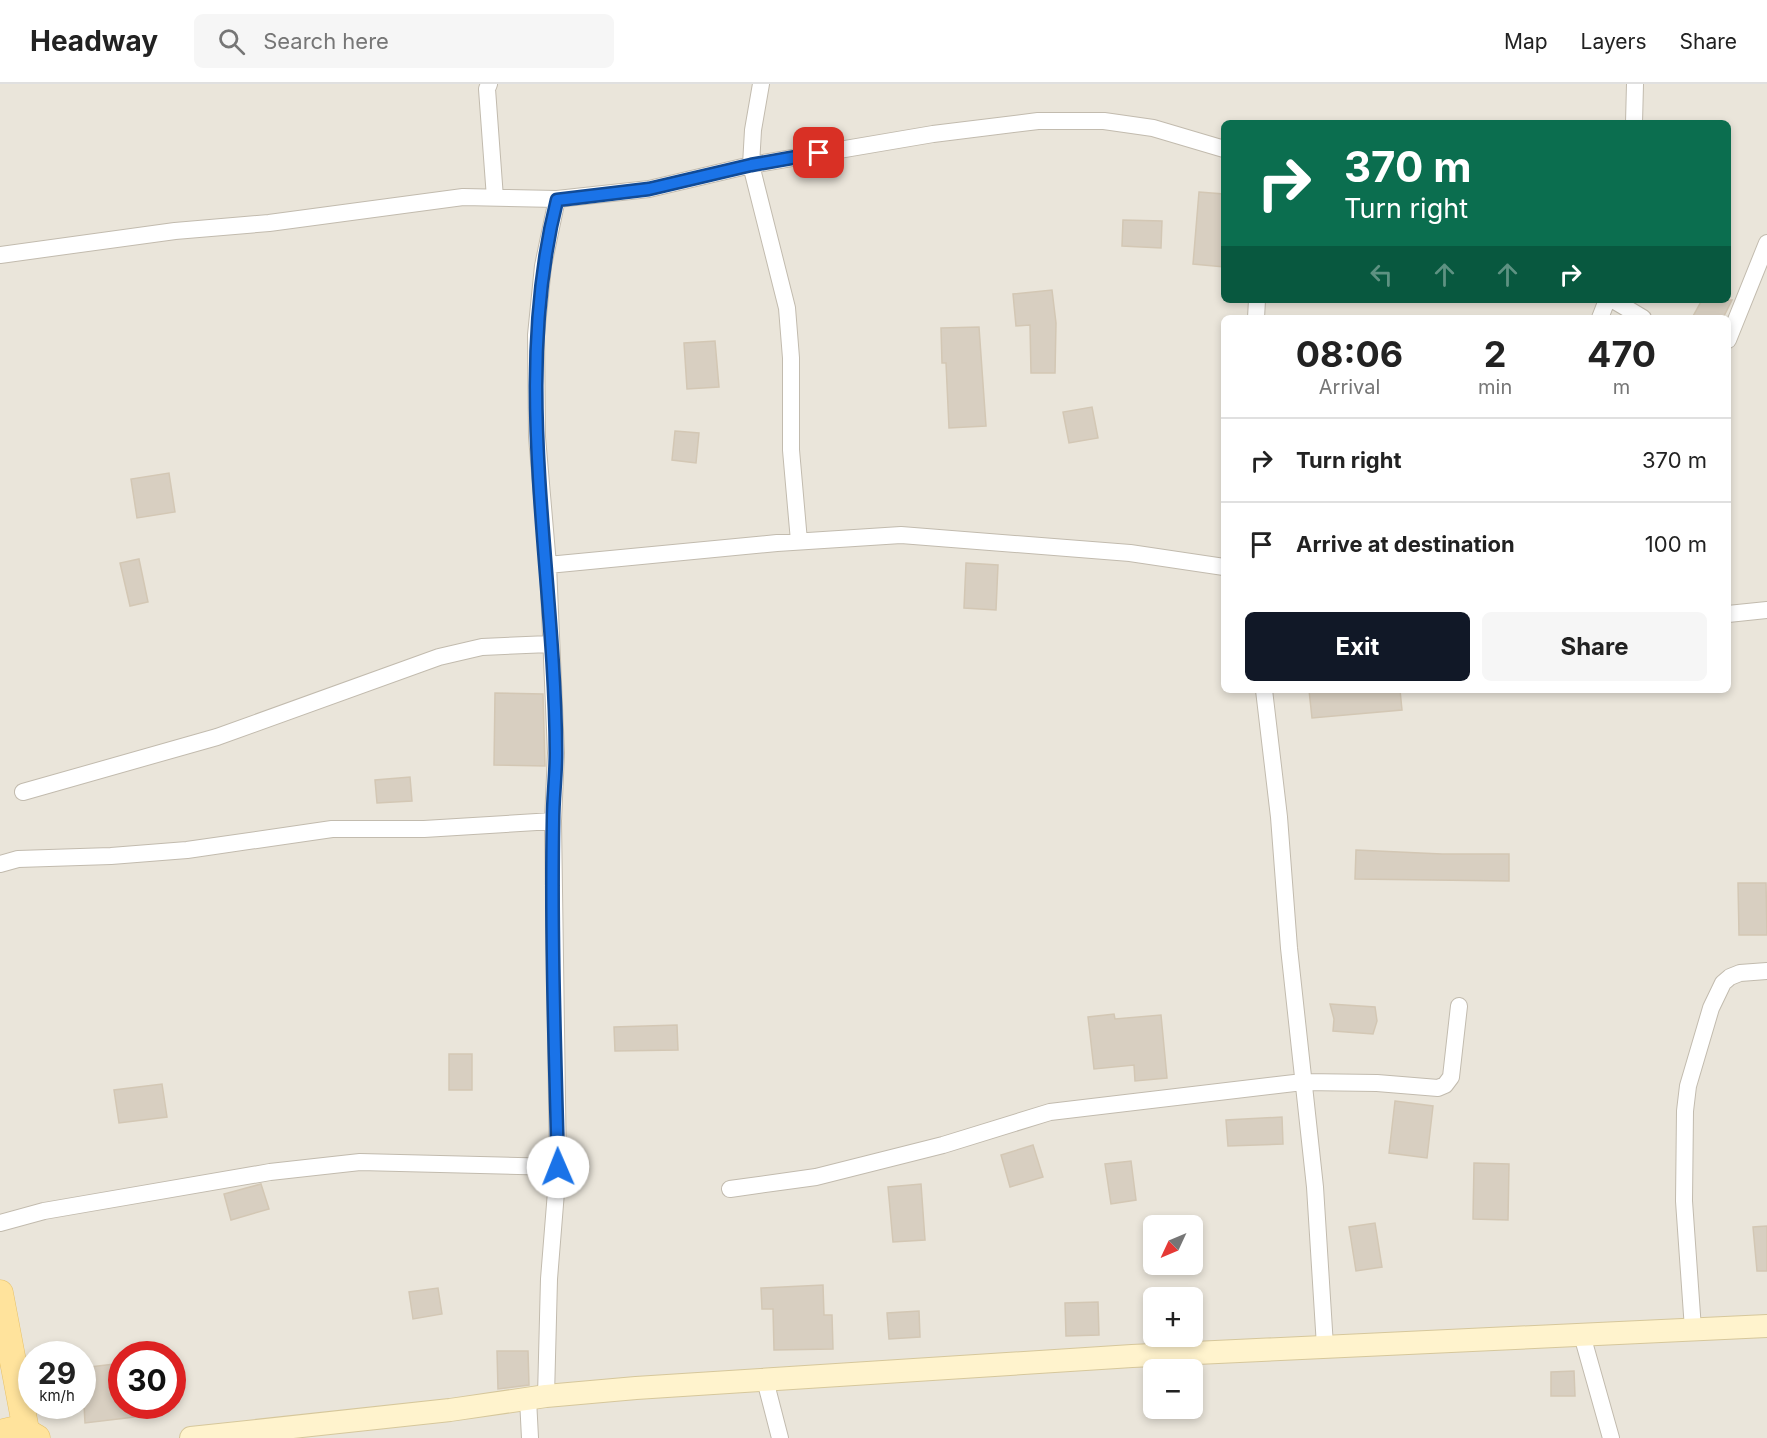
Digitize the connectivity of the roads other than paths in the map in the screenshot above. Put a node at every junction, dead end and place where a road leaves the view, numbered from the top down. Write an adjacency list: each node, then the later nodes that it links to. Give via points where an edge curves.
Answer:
1 (489, 84): 7 (street)
2 (761, 84): 6 (street)
3 (1635, 84): 4 (street)
4 (1634, 120)
5 (1221, 148): 6 (street, via 1193,138 1104,120 1038,121 933,134)
6 (751, 165): 8 (street, via 649,189); 14 (street, via 787,308 791,450)
7 (495, 198): 8 (street); 10 (street, via 463,197)
8 (557, 200): 15 (street, via 543,266 536,335 537,437)
9 (1767, 243): 13 (street)
10 (0, 255)
11 (1618, 303): 12 (street)
12 (1637, 315)
13 (1731, 333)
14 (799, 541): 15 (street); 16 (street, via 901,535 1130,553)
15 (548, 565): 19 (street)
16 (1221, 567)
17 (1767, 610): 18 (street)
18 (1731, 614)
19 (550, 644): 21 (street, via 482,647 439,657 217,737); 22 (street, via 556,753)
20 (1264, 693): 26 (street)
21 (23, 792)
22 (553, 821): 23 (street, via 424,829 332,829 187,850 18,859); 27 (street)
23 (0, 864)
24 (1767, 971): 32 (street, via 1740,973 1723,983 1711,1008 1688,1086 1684,1201)
25 (1459, 1006): 26 (street, via 1451,1077 1445,1085 1438,1088)
26 (1302, 1082): 28 (street, via 1050,1112 943,1145 816,1177); 34 (street, via 1315,1187)
27 (558, 1167): 29 (street, via 360,1162 270,1172 44,1211); 36 (street)
28 (730, 1189)
29 (0, 1223)
30 (0, 1293): 38 (main road)
31 (1767, 1326): 32 (street)
32 (1693, 1329): 33 (street)
33 (1582, 1335): 34 (street); 42 (street)
34 (1325, 1346): 35 (street, via 946,1366)
35 (765, 1380): 36 (street); 41 (street)
36 (537, 1397): 39 (street); 40 (street)
37 (0, 1433): 38 (main road, via 13,1428)
38 (32, 1434)
39 (191, 1438)
40 (530, 1438)
41 (780, 1438)
42 (1611, 1438)

